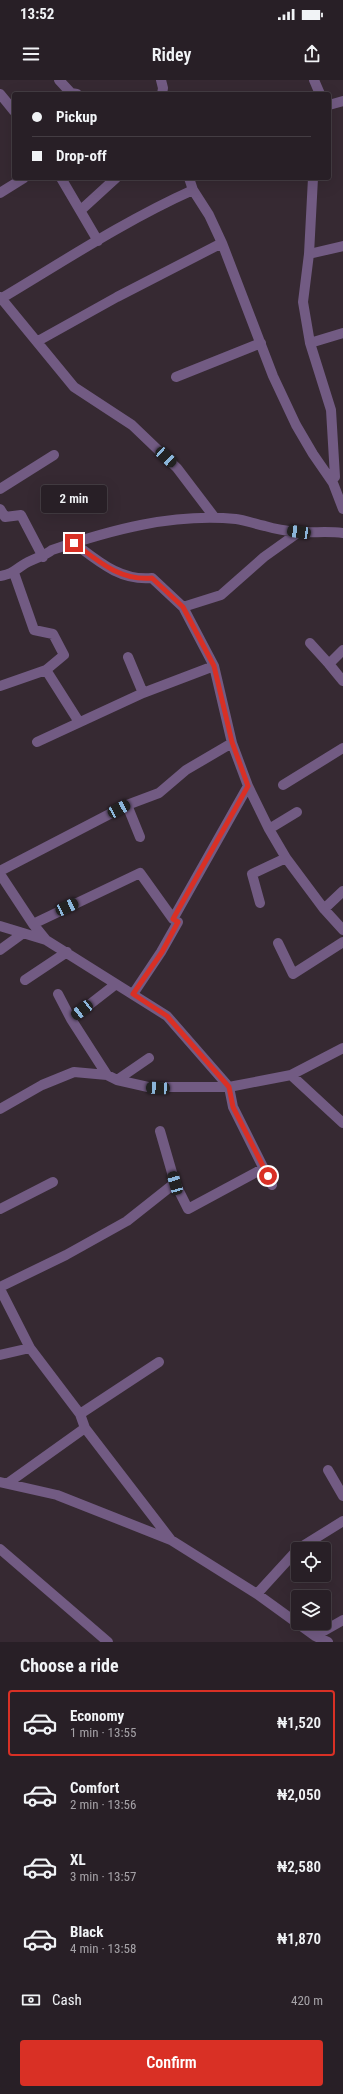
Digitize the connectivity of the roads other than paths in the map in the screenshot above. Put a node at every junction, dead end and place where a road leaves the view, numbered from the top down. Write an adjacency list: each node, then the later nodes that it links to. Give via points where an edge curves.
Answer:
1 (59, 80): 4 (street)
2 (161, 80): 5 (street)
3 (314, 80): 6 (street)
4 (70, 92)
5 (162, 92)
6 (319, 92)
7 (0, 94): 10 (street)
8 (343, 101): 9 (street)
9 (331, 104)
10 (12, 109)
11 (21, 180): 17 (street)
12 (62, 180): 18 (street)
13 (114, 180): 18 (street)
14 (190, 180): 16 (street)
15 (312, 180): 22 (street)
16 (193, 190): 19 (street, via 164,203); 20 (street, via 209,214)
17 (0, 193)
18 (82, 210): 19 (street)
19 (98, 241): 23 (street)
20 (222, 243): 25 (street); 26 (street)
21 (343, 246): 22 (street)
22 (309, 254): 27 (street, via 303,302)
23 (1, 298): 25 (street)
24 (343, 333): 27 (street)
25 (38, 341): 35 (street, via 74,387 132,425 177,468)
26 (261, 343): 28 (street); 31 (street, via 296,425 312,454)
27 (310, 343): 31 (street, via 331,410)
28 (176, 377)
29 (54, 455): 32 (street)
30 (343, 468): 31 (street)
31 (334, 480): 34 (street)
32 (0, 489)
33 (0, 509): 39 (street, via 5,517 21,515)
34 (343, 509)
35 (215, 518): 36 (street, via 238,519); 38 (street, via 148,523)
36 (299, 532): 37 (street, via 324,530); 42 (street, via 264,557 221,595)
37 (343, 533)
38 (74, 543): 39 (street, via 52,550); 42 (street, via 111,571 143,579 152,578)
39 (43, 557): 40 (street, via 23,565)
40 (14, 573): 41 (street); 48 (street, via 34,630 53,634 64,655)
41 (0, 576)
42 (183, 607): 47 (street)
43 (310, 643): 46 (street)
44 (343, 650): 46 (street)
45 (128, 656): 51 (street)
46 (329, 664): 49 (street)
47 (214, 666): 51 (street); 54 (street)
48 (46, 670): 50 (street); 52 (street)
49 (343, 681)
50 (0, 686)
51 (143, 693): 52 (street)
52 (79, 722): 53 (street)
53 (37, 742)
54 (232, 742): 57 (street); 58 (street, via 186,770 159,793)
55 (343, 748): 56 (street)
56 (283, 785)
57 (248, 786): 60 (street); 67 (street)
58 (127, 804): 61 (street); 63 (street)
59 (297, 812): 60 (street)
60 (269, 829): 62 (street)
61 (140, 837)
62 (286, 858): 65 (street, via 252,874); 66 (street)
63 (0, 873): 68 (street)
64 (343, 891): 66 (street)
65 (260, 903)
66 (324, 909): 70 (street)
67 (173, 919): 68 (street, via 140,873); 80 (street, via 178,922 162,952)
68 (33, 924): 72 (street)
69 (0, 926): 71 (street)
70 (343, 930)
71 (22, 934): 72 (street); 75 (street)
72 (46, 940): 76 (street)
73 (343, 942): 74 (street, via 293,974)
74 (278, 944)
75 (0, 950)
76 (67, 952): 77 (street); 78 (street)
77 (25, 980)
78 (116, 984): 80 (street); 81 (street)
79 (58, 994): 81 (street)
80 (133, 994): 87 (street, via 167,1016)
81 (71, 1019): 84 (street)
82 (343, 1048): 85 (street)
83 (149, 1058): 86 (street)
84 (107, 1075): 86 (street); 88 (street, via 74,1072)
85 (291, 1075): 87 (street); 89 (street)
86 (117, 1080): 87 (street, via 148,1087)
87 (229, 1087): 91 (street, via 233,1107)
88 (0, 1109)
89 (343, 1123)
90 (160, 1131): 93 (street)
91 (264, 1168): 93 (street, via 188,1209); 94 (street)
92 (53, 1182): 95 (street)
93 (175, 1183): 96 (street, via 127,1221)
94 (272, 1185)
95 (0, 1209)
96 (0, 1288): 97 (street)
97 (30, 1348): 98 (street); 100 (street)
98 (0, 1355)
99 (160, 1362): 100 (street)
100 (80, 1414): 101 (street)
101 (85, 1428): 103 (street); 106 (street)
102 (328, 1470): 104 (street)
103 (4, 1482): 106 (street, via 57,1495)
104 (343, 1496)
105 (343, 1520): 108 (street, via 298,1549)
106 (171, 1540): 108 (street)
107 (0, 1549): 111 (street)
108 (257, 1594): 110 (street)
109 (343, 1620): 110 (street)
110 (315, 1636): 112 (street)
111 (108, 1642)
112 (328, 1642)

